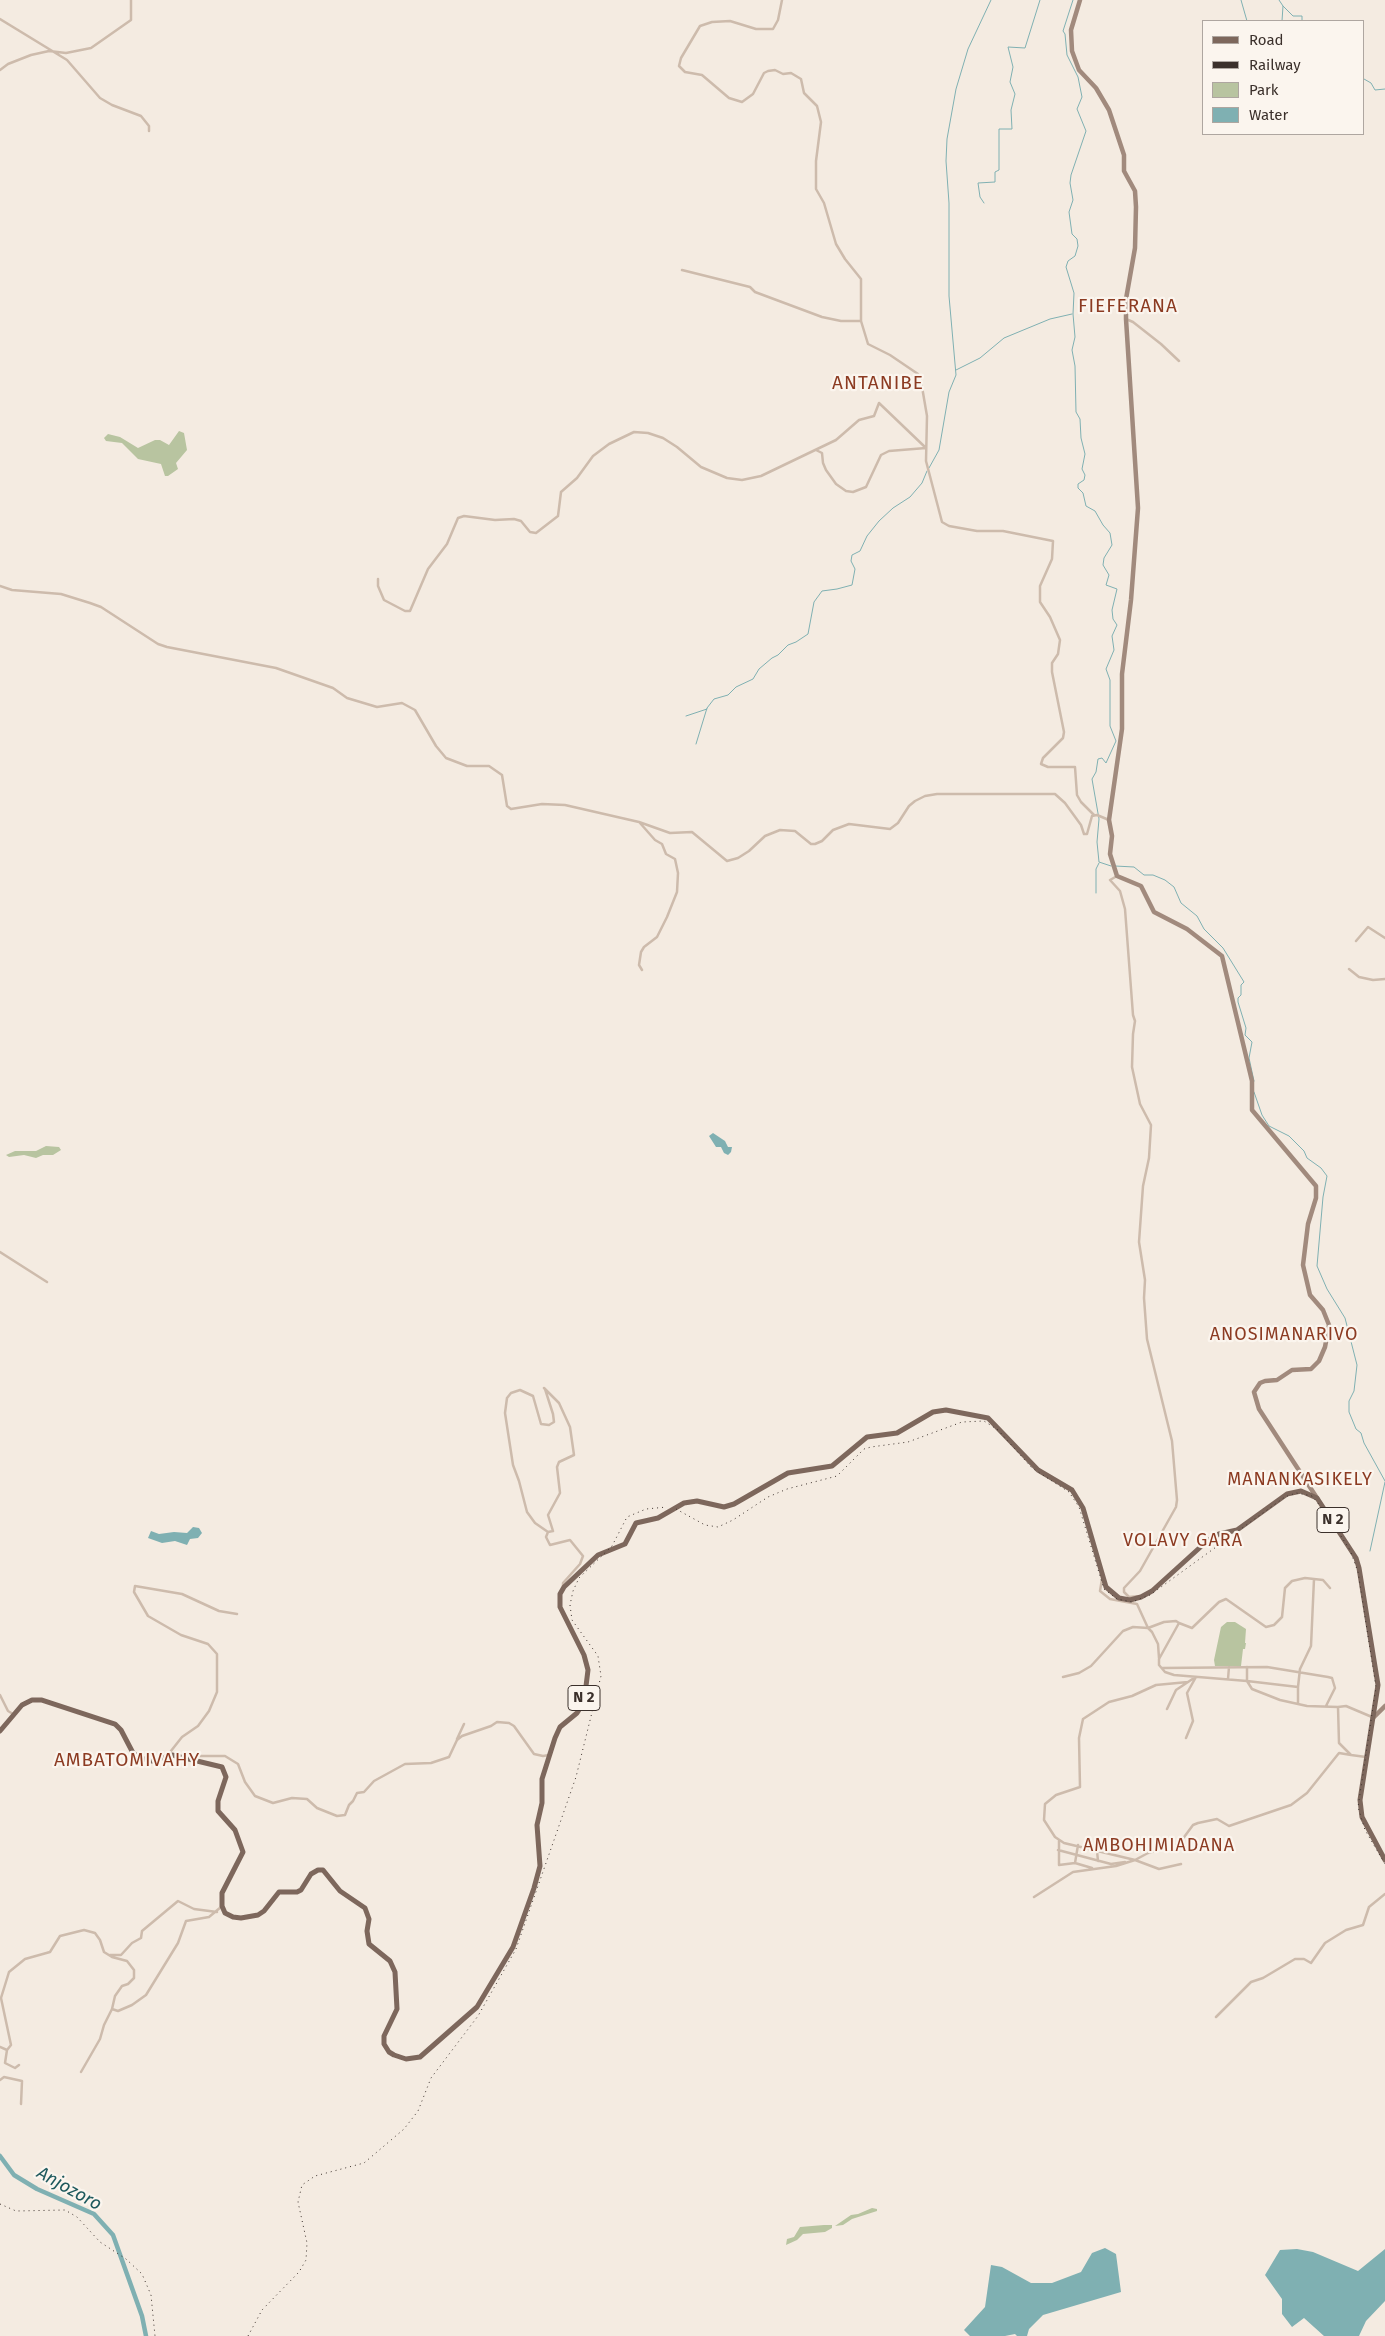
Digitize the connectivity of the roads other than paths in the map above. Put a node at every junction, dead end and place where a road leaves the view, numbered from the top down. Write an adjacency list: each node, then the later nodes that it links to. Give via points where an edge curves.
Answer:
1 (131, 0): 5 (street, via 131,20 91,48 66,53)
2 (782, 0): 10 (street, via 773,29 756,29 730,22 700,26 681,58 680,66 684,72 702,75 730,98 742,102 753,94 768,71 791,73 801,79 804,93 820,114 816,189 824,203 836,244 861,279)
3 (1080, 0): 9 (street, via 1071,30 1072,51 1079,70 1096,88 1109,110 1124,156 1124,171 1135,195 1135,248)
4 (0, 19): 5 (street)
5 (49, 51): 6 (street, via 20,58); 7 (street, via 71,64 102,100 141,116)
6 (0, 70)
7 (149, 130)
8 (682, 270): 10 (street, via 744,285 822,317)
9 (1126, 319): 11 (street); 17 (street, via 1138,508 1122,674 1122,729)
10 (861, 321): 12 (street, via 868,344 890,355 920,377 926,411)
11 (1180, 361)
12 (926, 448): 13 (street, via 879,403 874,416 859,420 846,433); 13 (street, via 881,455 866,487 853,492 836,484 822,463 822,453); 16 (street, via 926,461 942,522 977,531 1002,531 1052,541 1052,558 1040,586 1040,602 1060,640 1052,672 1064,732 1063,738 1041,764 1075,767 1077,795)
13 (816, 450): 14 (street, via 761,476 742,480 727,478 701,467 662,438 634,432 593,456 577,478 561,492 558,516 536,533 514,519 458,518 447,544 428,569 410,611 384,600)
14 (378, 579)
15 (0, 586): 18 (street, via 60,594 101,607 167,647 276,668 376,707 402,703 415,710 446,758 467,766 489,766 502,775 511,809 553,804)
16 (1096, 815): 17 (street); 18 (street, via 1092,816 1087,834 1084,834 1065,803 1054,794 937,794 915,801 890,829 849,824 833,830 815,844 795,831 780,830 765,836 738,858 726,862 692,832 670,833)
17 (1108, 820): 19 (street)
18 (639, 822): 23 (street, via 662,844 666,854 675,859 678,873 677,892 667,917 657,938 644,946 639,965)
19 (1116, 874): 27 (street, via 1141,886 1154,912 1187,929 1222,956 1252,1081 1252,1110 1316,1186 1303,1265 1310,1294 1323,1310 1329,1325 1325,1347 1319,1361 1311,1368 1292,1370 1277,1380 1265,1380 1254,1392 1259,1409); 33 (street, via 1110,880 1124,900 1135,1021 1132,1067 1140,1104 1151,1125 1139,1242 1145,1280 1147,1339 1172,1441 1177,1500 1140,1571 1124,1588 1129,1597)
20 (1385, 938): 21 (street, via 1368,927)
21 (1356, 942)
22 (1349, 968): 24 (street, via 1359,977)
23 (642, 970)
24 (1385, 979)
25 (0, 1252): 26 (street)
26 (47, 1282)
27 (1318, 1498): 33 (main road, N 2, via 1301,1491 1287,1494 1237,1530 1219,1534 1206,1542 1152,1591); 55 (main road, N 2, via 1359,1568 1378,1685)
28 (548, 1532): 28 (street, via 553,1531 548,1515 560,1493 557,1467 559,1462 574,1454 571,1433 558,1402 544,1388 554,1422 546,1425 541,1424 533,1396 520,1390 511,1393 506,1406 510,1451 527,1512); 31 (street, via 546,1537 550,1545 570,1540 583,1556 563,1583)
29 (1102, 1578): 31 (main road, via 1083,1508 1072,1490 1038,1470 988,1418 946,1410 933,1412 897,1433 867,1437 832,1466 788,1473 734,1504 724,1507 697,1501 684,1503 658,1518 636,1523 624,1544 598,1555); 33 (main road, via 1106,1587 1120,1598); 36 (street, via 1100,1591 1110,1599 1138,1604)
30 (1314, 1579): 32 (street, via 1322,1580); 35 (street, via 1300,1578 1288,1584 1282,1616 1274,1625 1261,1625 1226,1599 1192,1628); 41 (street, via 1311,1646)
31 (564, 1587): 60 (main road, N 2, via 560,1594 560,1607 588,1670 584,1702 578,1713 560,1727)
32 (1330, 1588)
33 (1141, 1597)
34 (237, 1614): 63 (street, via 219,1611 182,1594 135,1586 134,1592 148,1616 181,1635 208,1644 217,1654 217,1692 210,1711 198,1726 174,1745)
35 (1180, 1623): 36 (street, via 1164,1622); 37 (street)
36 (1148, 1628): 37 (street, via 1156,1639); 42 (street, via 1127,1628 1091,1666)
37 (1159, 1659): 40 (street)
38 (1229, 1667): 39 (street); 40 (street); 44 (street)
39 (1248, 1667): 41 (street); 45 (street)
40 (1160, 1668): 43 (street, via 1169,1674)
41 (1299, 1672): 47 (street); 50 (street, via 1332,1678 1335,1688)
42 (1063, 1677)
43 (1196, 1677): 44 (street); 46 (street); 58 (street, via 1187,1693 1193,1722)
44 (1228, 1679): 45 (street)
45 (1247, 1681): 47 (street); 49 (street, via 1252,1689 1265,1695)
46 (1188, 1682): 53 (street, via 1176,1690); 65 (street, via 1156,1685 1108,1702 1083,1719 1079,1738 1080,1787 1056,1795 1045,1804 1044,1820)
47 (1298, 1687): 49 (street)
48 (0, 1695): 54 (street)
49 (1298, 1704): 50 (street)
50 (1326, 1706): 52 (street)
51 (1385, 1706): 55 (street)
52 (1338, 1707): 55 (street, via 1346,1706); 62 (street, via 1339,1743)
53 (1167, 1709)
54 (13, 1714): 57 (main road); 63 (main road, via 32,1700 48,1701 115,1724 133,1753 140,1758 152,1761)
55 (1372, 1718): 64 (main road, N 2)
56 (464, 1724): 59 (street)
57 (0, 1731)
58 (1186, 1738)
59 (457, 1740): 60 (street, via 497,1722 508,1723 534,1754); 61 (street, via 449,1757 431,1763 405,1764 374,1781 364,1792 356,1793 345,1816 326,1813 307,1799 292,1798 273,1803 255,1796 244,1782 238,1764 225,1756)
60 (549, 1755): 79 (main road, N 2, via 542,1779 542,1803 537,1825 540,1866 513,1947 477,2006 420,2058 394,2056 384,2044 384,2036 397,2009 396,1972 390,1961 369,1944 369,1919 365,1908 340,1891 323,1870 311,1874 301,1890 279,1892 258,1915 233,1917)
61 (174, 1756): 63 (main road); 79 (main road, via 218,1765 226,1772 218,1809 235,1830 243,1852 226,1882)
62 (1351, 1756): 64 (street); 70 (street, via 1339,1753 1308,1792 1291,1805 1230,1826 1217,1819 1192,1825 1180,1844)
63 (166, 1757)
64 (1367, 1757): 71 (main road, N 2, via 1360,1800 1362,1817)
65 (1059, 1840): 66 (street); 67 (street)
66 (1078, 1845): 68 (street); 69 (street)
67 (1058, 1850): 69 (street); 73 (street, via 1059,1865)
68 (1097, 1851): 70 (street); 72 (street)
69 (1076, 1854): 72 (street); 73 (street)
70 (1136, 1860): 74 (street); 75 (street, via 1159,1869)
71 (1385, 1860)
72 (1098, 1861): 74 (street)
73 (1075, 1863): 76 (street)
74 (1126, 1863): 76 (street)
75 (1181, 1864)
76 (1093, 1869): 78 (street, via 1074,1872)
77 (1385, 1894): 83 (street, via 1369,1907 1363,1925 1346,1930 1325,1943 1311,1963 1295,1959 1250,1982)
78 (1034, 1897)
79 (222, 1906): 80 (street)
80 (217, 1912): 81 (street, via 178,1901 142,1930 141,1938 132,1942 121,1955 112,1956); 82 (street, via 209,1917 186,1921 178,1943 146,1995 118,2011)
81 (104, 1952): 82 (street, via 112,1958 127,1961 134,1970 134,1978 122,1986); 85 (street, via 95,1933 84,1930 60,1936 50,1952 25,1959 9,1972 1,1998 11,2045)
82 (112, 2009): 87 (street)
83 (1216, 2017)
84 (0, 2046): 85 (street)
85 (7, 2050): 86 (street, via 5,2063 15,2068)
86 (19, 2065)
87 (81, 2072)
88 (0, 2080): 89 (street, via 22,2081)
89 (21, 2104)

